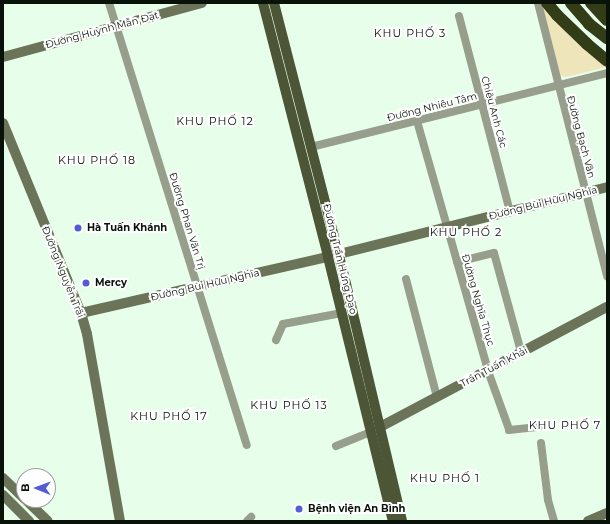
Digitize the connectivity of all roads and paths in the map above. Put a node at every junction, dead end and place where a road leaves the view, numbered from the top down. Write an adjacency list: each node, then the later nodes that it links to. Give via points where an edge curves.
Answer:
1 (109, 3): 11 (street, Đường Phan Văn Trị)
2 (202, 3): 11 (street, Đường Huỳnh Mẫn Đạt)
3 (263, 3): 15 (main road, Đường Trần Hưng Đạo)
4 (274, 3): 13 (main road, Đường Trần Hưng Đạo)
5 (538, 3): 18 (street, Đường Bạch Vân)
6 (547, 3): 16 (highway)
7 (571, 3): 12 (highway)
8 (591, 3): 10 (highway)
9 (459, 16): 19 (street, Chiêu Anh Các)
10 (607, 20)
11 (116, 25): 14 (street, Đường Huỳnh Mẫn Đạt); 33 (street, Đường Phan Văn Trị)
12 (607, 38)
13 (287, 55): 15 (main road); 22 (main road, Đường Trần Hưng Đạo)
14 (3, 57)
15 (277, 57): 23 (main road, Đường Trần Hưng Đạo)
16 (607, 61)
17 (607, 73): 18 (street, Đường Nhiêu Tâm)
18 (557, 85): 19 (street, Đường Nhiêu Tâm); 25 (street, Đường Bạch Vân)
19 (481, 105): 20 (street, Đường Nhiêu Tâm); 26 (street, Chiêu Anh Các)
20 (418, 121): 22 (street, Đường Nhiêu Tâm); 27 (street, Đường Nghĩa Thục)
21 (3, 123): 36 (street, Đường Nguyễn Trãi)
22 (311, 147): 23 (main road); 28 (main road, Đường Trần Hưng Đạo)
23 (300, 149): 29 (main road, Đường Trần Hưng Đạo)
24 (607, 187): 25 (street, Đường Bùi Hữu Nghĩa)
25 (585, 193): 26 (street, Đường Bùi Hữu Nghĩa); 31 (street, Đường Bạch Vân)
26 (510, 212): 27 (street, Đường Bùi Hữu Nghĩa)
27 (448, 227): 28 (street, Đường Bùi Hữu Nghĩa); 30 (street, Đường Nghĩa Thục)
28 (339, 254): 29 (main road); 41 (main road, Đường Trần Hưng Đạo)
29 (328, 257): 33 (street, Đường Bùi Hữu Nghĩa); 35 (main road, Đường Trần Hưng Đạo)
30 (458, 262): 38 (street, via 494,253); 39 (street, Đường Nghĩa Thục)
31 (607, 276)
32 (406, 279): 40 (street)
33 (197, 287): 36 (street, Đường Bùi Hữu Nghĩa); 45 (street, Đường Phan Văn Trị)
34 (607, 307): 38 (street, Trần Tuấn Khải)
35 (342, 312): 37 (street, via 283,324); 43 (main road, Đường Trần Hưng Đạo)
36 (81, 313): 54 (street, Đường Nguyễn Trãi)
37 (276, 340)
38 (521, 352): 39 (street, Trần Tuấn Khải)
39 (488, 371): 40 (street, Trần Tuấn Khải); 42 (street, Đường Nghĩa Thục, via 509,430)
40 (437, 397): 41 (street, Trần Tuấn Khải)
41 (380, 427): 43 (main road); 56 (main road, Đường Trần Hưng Đạo)
42 (539, 427)
43 (370, 432): 46 (street); 55 (main road, Đường Trần Hưng Đạo)
44 (541, 442): 57 (street, via 548,500)
45 (247, 445)
46 (336, 446)
47 (3, 478): 48 (street)
48 (16, 490)
49 (3, 495): 52 (street)
50 (34, 508): 53 (street)
51 (607, 513): 58 (street)
52 (29, 521)
53 (48, 521)
54 (120, 521)
55 (392, 521)
56 (402, 521)
57 (554, 521)
58 (588, 521)

